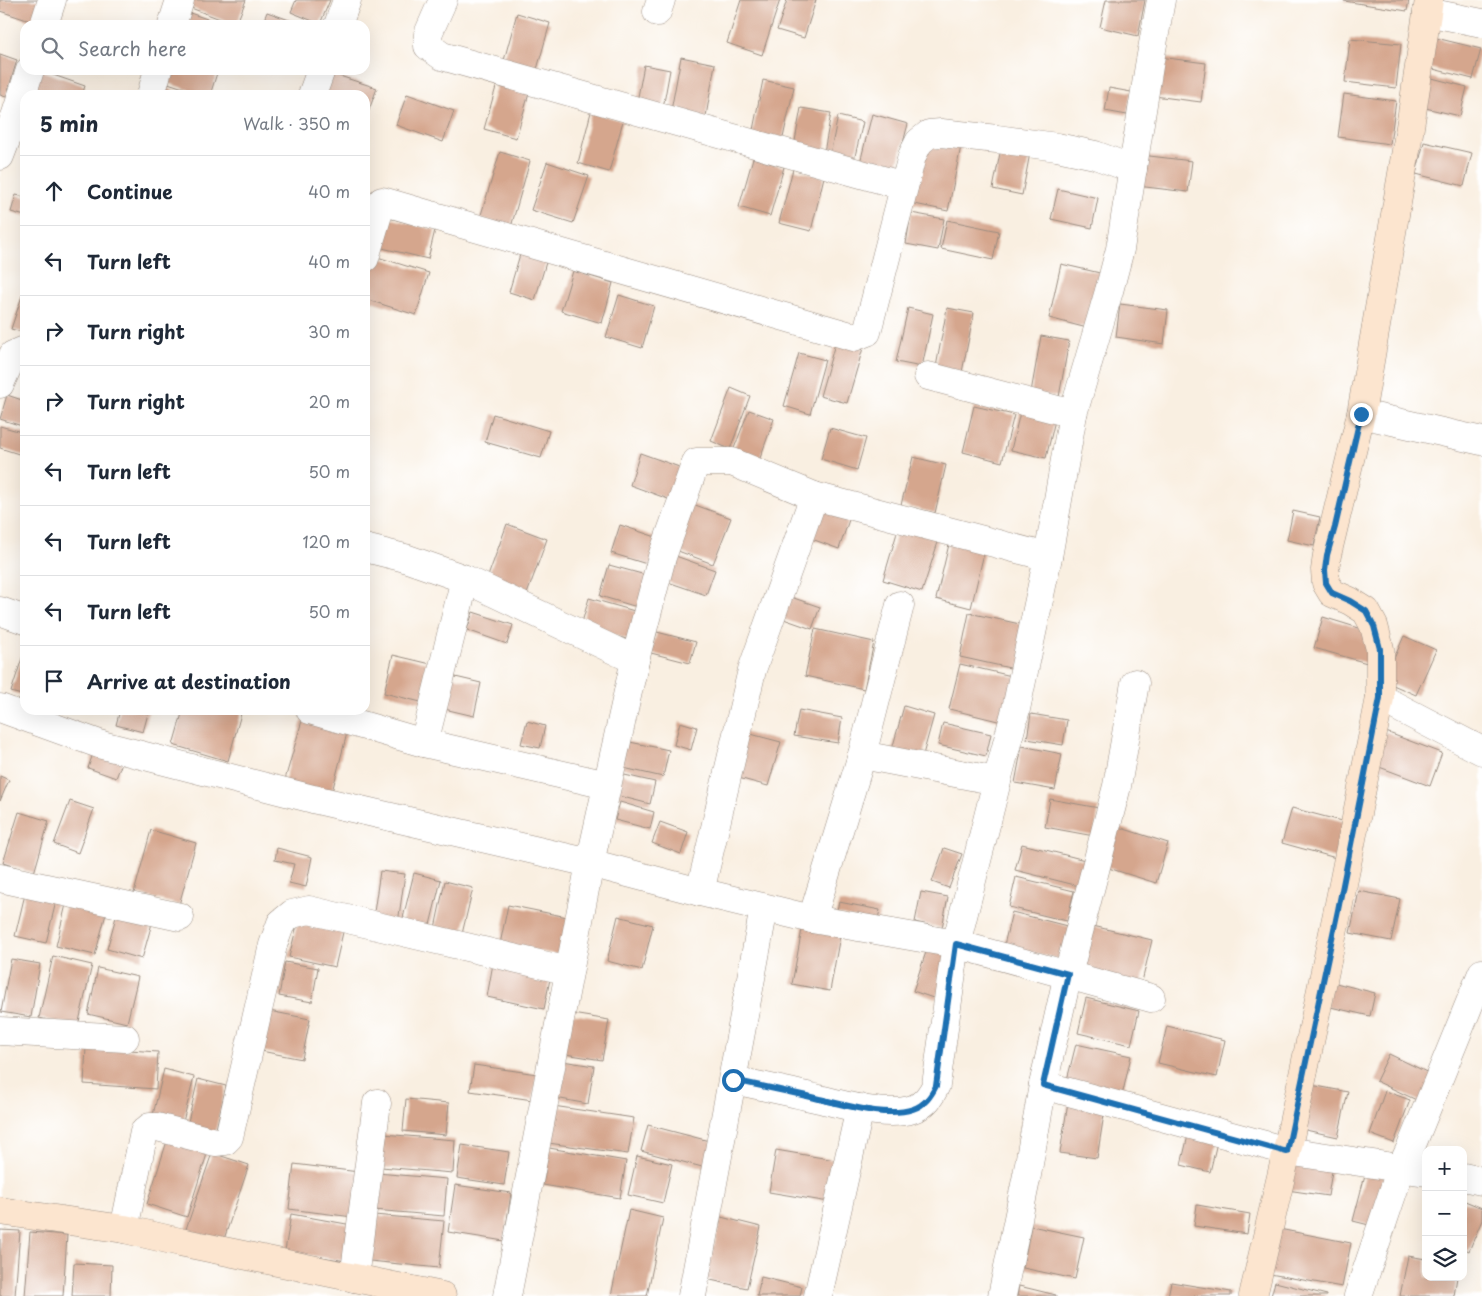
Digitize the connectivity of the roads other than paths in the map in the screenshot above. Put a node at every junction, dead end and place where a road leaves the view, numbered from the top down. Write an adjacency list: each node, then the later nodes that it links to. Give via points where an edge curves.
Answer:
1 (52, 0): 7 (street)
2 (180, 0): 8 (street)
3 (347, 0): 9 (street)
4 (443, 0): 20 (street, via 428,34 428,46 442,56)
5 (1161, 0): 19 (street)
6 (1428, 6): 10 (street); 27 (street)
7 (46, 20)
8 (174, 20)
9 (340, 20)
10 (1482, 24)
11 (28, 75): 14 (street)
12 (157, 75): 15 (street)
13 (319, 75): 16 (street)
14 (24, 90)
15 (152, 90)
16 (314, 90)
17 (20, 101): 18 (street)
18 (0, 156)
19 (1133, 169): 20 (street, via 1095,155 1057,147 941,133 929,134 919,142); 26 (street, via 1120,249)
20 (904, 186): 21 (street, via 867,332 854,337)
21 (374, 199): 22 (street)
22 (370, 225)
23 (20, 352): 25 (street, via 14,355)
24 (928, 376): 26 (street)
25 (0, 384)
26 (1072, 414): 31 (street)
27 (1361, 414): 28 (street); 38 (street, via 1325,570 1326,583 1332,593 1366,611 1374,626 1380,649)
28 (1482, 441)
29 (814, 496): 31 (street); 36 (street, via 732,462 696,462 662,557); 48 (street, via 752,670)
30 (370, 549): 32 (street)
31 (1048, 557): 44 (street, via 1016,709)
32 (465, 579): 36 (street); 41 (street)
33 (900, 605): 43 (street)
34 (0, 611): 35 (street)
35 (20, 618)
36 (635, 660): 45 (street)
37 (1135, 683): 55 (street, via 1117,786)
38 (1380, 698): 42 (street); 63 (street)
39 (0, 708): 46 (street, via 102,745 313,799)
40 (327, 715): 41 (street)
41 (424, 743): 45 (street)
42 (1482, 751)
43 (862, 755): 44 (street); 51 (street)
44 (997, 781): 52 (street)
45 (607, 786): 46 (street)
46 (590, 863): 48 (street); 53 (street)
47 (0, 878): 50 (street)
48 (700, 892): 49 (street)
49 (764, 908): 51 (street); 59 (street)
50 (180, 917)
51 (812, 919): 52 (street)
52 (956, 944): 55 (street); 62 (street, via 936,1086 928,1100 915,1109 902,1112)
53 (569, 971): 68 (street, via 309,910 292,914 281,923 273,945 229,1137 216,1142 157,1127 150,1127 144,1132); 71 (street)
54 (1482, 973): 64 (street, via 1411,1147)
55 (1068, 974): 56 (street); 60 (street)
56 (1151, 998)
57 (0, 1031): 58 (street)
58 (125, 1038)
59 (733, 1080): 62 (street); 72 (street)
60 (1043, 1085): 63 (street); 74 (street)
61 (378, 1103): 69 (street)
62 (860, 1108): 73 (street)
63 (1287, 1152): 64 (street); 75 (street)
64 (1413, 1170): 76 (street)
65 (1467, 1178): 66 (street)
66 (1482, 1181)
67 (0, 1211): 68 (street)
68 (124, 1229): 69 (street)
69 (354, 1278): 70 (street)
70 (442, 1296)
71 (507, 1296)
72 (692, 1296)
73 (818, 1296)
74 (1002, 1296)
75 (1253, 1296)
76 (1358, 1296)

